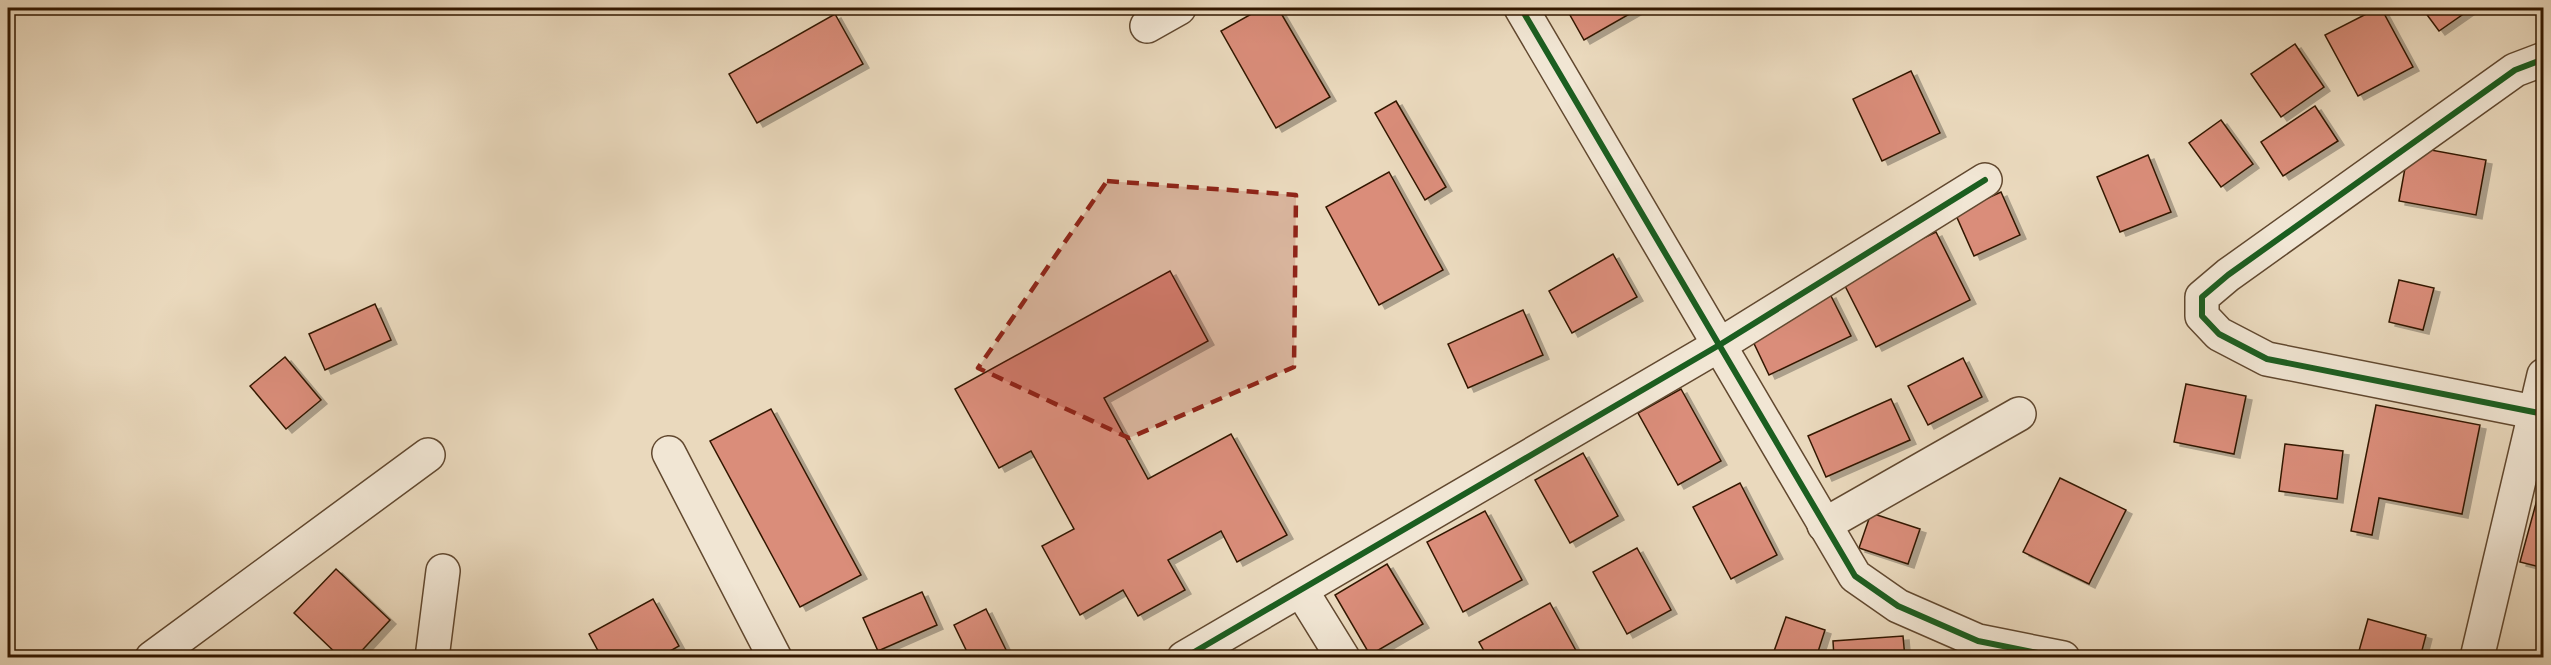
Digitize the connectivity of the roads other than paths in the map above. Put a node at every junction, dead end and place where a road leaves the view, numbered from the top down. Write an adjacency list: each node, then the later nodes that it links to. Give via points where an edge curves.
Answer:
1 (1179, 8): 3 (street)
2 (1521, 8): 6 (street)
3 (1147, 26)
4 (2544, 58): 8 (street, via 2515,70 2202,297 2202,316 2219,334 2267,359)
5 (1985, 180): 6 (street)
6 (1721, 344): 12 (street); 14 (street)
7 (2544, 375): 8 (street)
8 (2540, 413): 22 (street)
9 (2019, 414): 12 (street)
10 (669, 453): 18 (street)
11 (428, 455): 16 (street)
12 (1824, 525): 15 (street, via 1855,576 1898,606)
13 (443, 571): 17 (street)
14 (1301, 590): 19 (street); 20 (street)
15 (1976, 649): 21 (street)
16 (152, 657)
17 (432, 657)
18 (775, 657)
19 (1184, 657)
20 (1343, 657)
21 (2063, 657)
22 (2477, 657)

